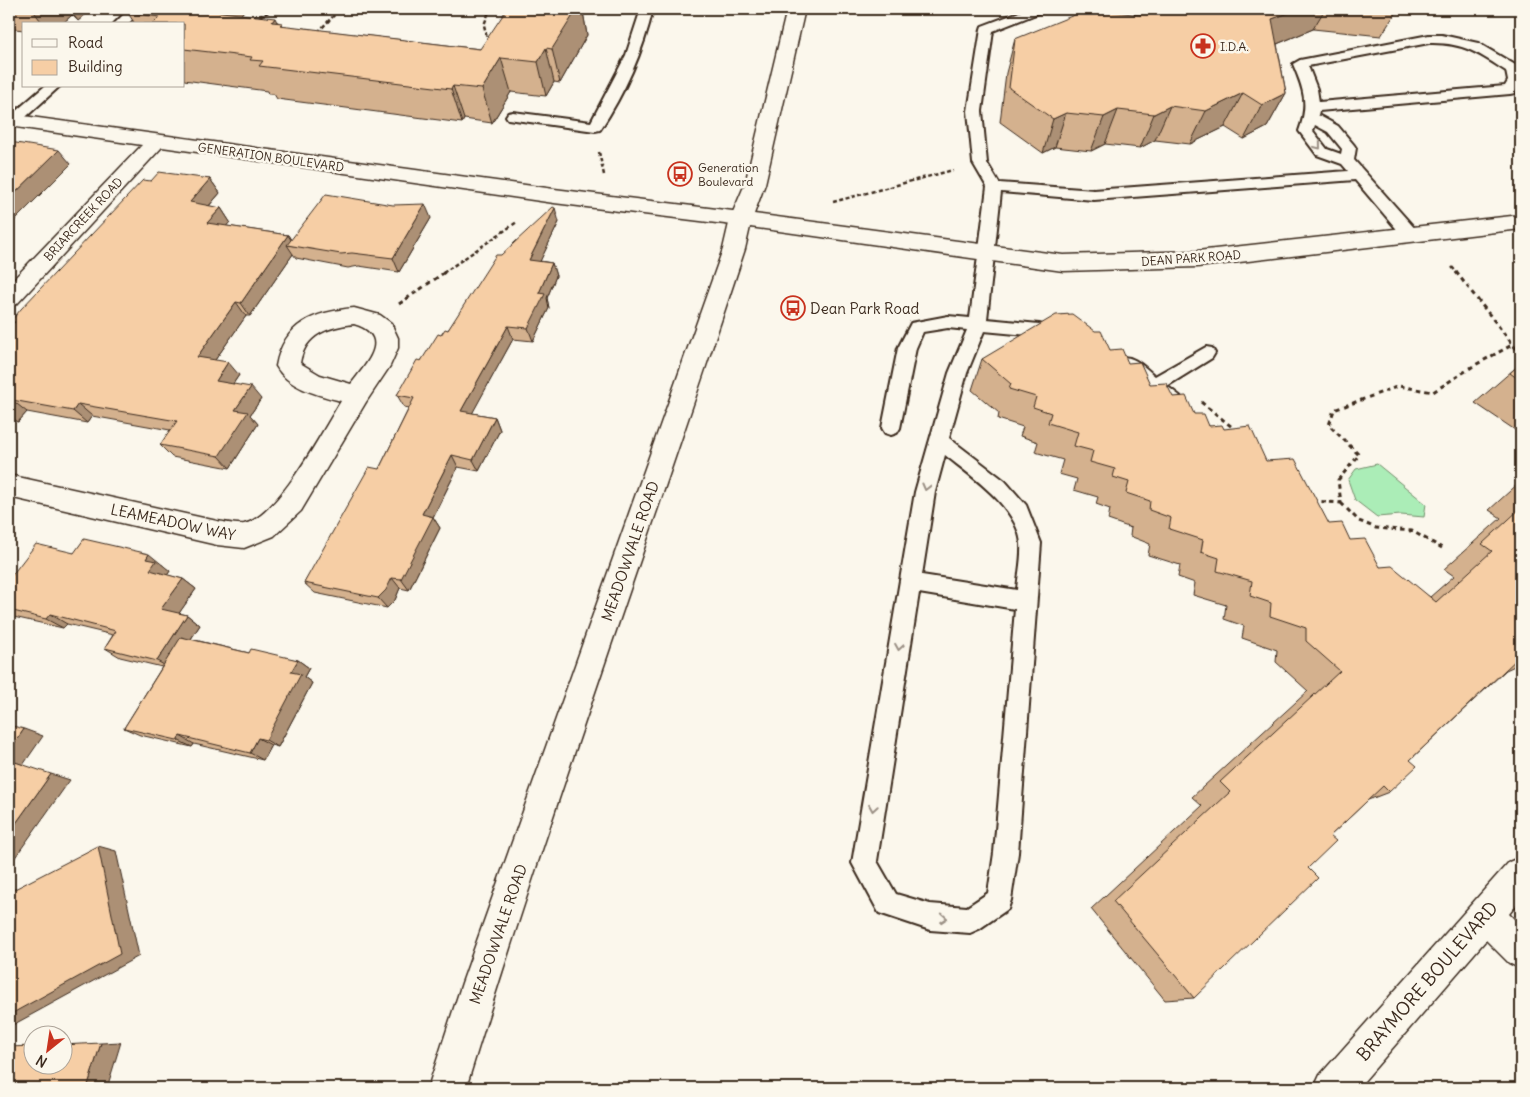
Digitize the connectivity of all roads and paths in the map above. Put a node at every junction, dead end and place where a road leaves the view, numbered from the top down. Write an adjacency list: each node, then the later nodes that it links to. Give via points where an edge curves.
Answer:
1 (136, 9): 9 (lane)
2 (274, 9): 8 (path)
3 (340, 9): 11 (path)
4 (490, 9): 12 (path, via 482,25)
5 (647, 9): 15 (lane, via 634,53 595,127)
6 (796, 9): 23 (street, MEADOWVALE ROAD, via 755,184)
7 (1028, 10): 10 (lane); 19 (lane, via 987,29 975,111)
8 (258, 18)
9 (122, 22)
10 (1036, 25)
11 (315, 35)
12 (490, 48)
13 (51, 88): 16 (lane)
14 (1312, 112): 14 (lane, via 1314,96 1300,64 1428,39 1446,38 1473,44 1512,69 1515,81 1510,90); 18 (lane, via 1349,148); 18 (lane, one-way to 18, via 1306,131 1322,152)
15 (513, 116)
16 (11, 121): 17 (street, GENERATION BOULEVARD)
17 (157, 141): 23 (street, GENERATION BOULEVARD); 29 (street, BRIARCREEK ROAD)
18 (1347, 161): 20 (lane)
19 (980, 163): 21 (lane); 22 (path)
20 (1358, 175): 21 (lane, via 1094,195); 26 (lane)
21 (994, 186): 27 (lane)
22 (832, 202)
23 (741, 219): 27 (street, DEAN PARK ROAD); 52 (street, MEADOWVALE ROAD, via 734,250 480,983)
24 (517, 222): 30 (path)
25 (1521, 222): 26 (street, DEAN PARK ROAD)
26 (1412, 236): 27 (street, DEAN PARK ROAD, via 1197,259 1128,262 1063,263)
27 (986, 251): 31 (lane)
28 (1452, 267): 33 (path)
29 (9, 298)
30 (374, 322): 38 (street, LEAMEADOW WAY, via 386,334 388,344 385,355); 38 (street, via 354,316 321,322 306,330 295,341 289,354 288,366 299,377)
31 (978, 324): 32 (lane, via 1039,330); 40 (lane, via 948,322 917,327 907,348); 42 (lane, via 958,374)
32 (1075, 338)
33 (1512, 346): 36 (path); 45 (path, via 1433,392 1399,386 1334,410 1329,425 1358,454 1338,480)
34 (1113, 353): 37 (lane)
35 (1206, 353): 37 (lane)
36 (1521, 355)
37 (1162, 381): 39 (lane); 41 (path, via 1232,427)
38 (357, 396): 43 (street, LEAMEADOW WAY, via 292,503 264,528 244,536 217,533)
39 (1185, 409)
40 (891, 428)
41 (1236, 436)
42 (939, 440): 47 (lane, one-way to 47, via 924,492); 48 (lane, via 998,487 1019,511 1031,543)
43 (9, 486)
44 (1310, 501): 45 (path)
45 (1341, 503): 46 (path, via 1359,521 1376,528 1412,531)
46 (1442, 548)
47 (910, 582): 48 (lane); 48 (lane, one-way to 48, via 864,863 888,904 930,917 970,920 999,900 1006,853)
48 (1026, 601)
49 (1521, 874): 50 (street, BRAYMORE BOULEVARD)
50 (1486, 916): 51 (street); 53 (street, BRAYMORE BOULEVARD)
51 (1521, 951)
52 (447, 1088)
53 (1333, 1088)

